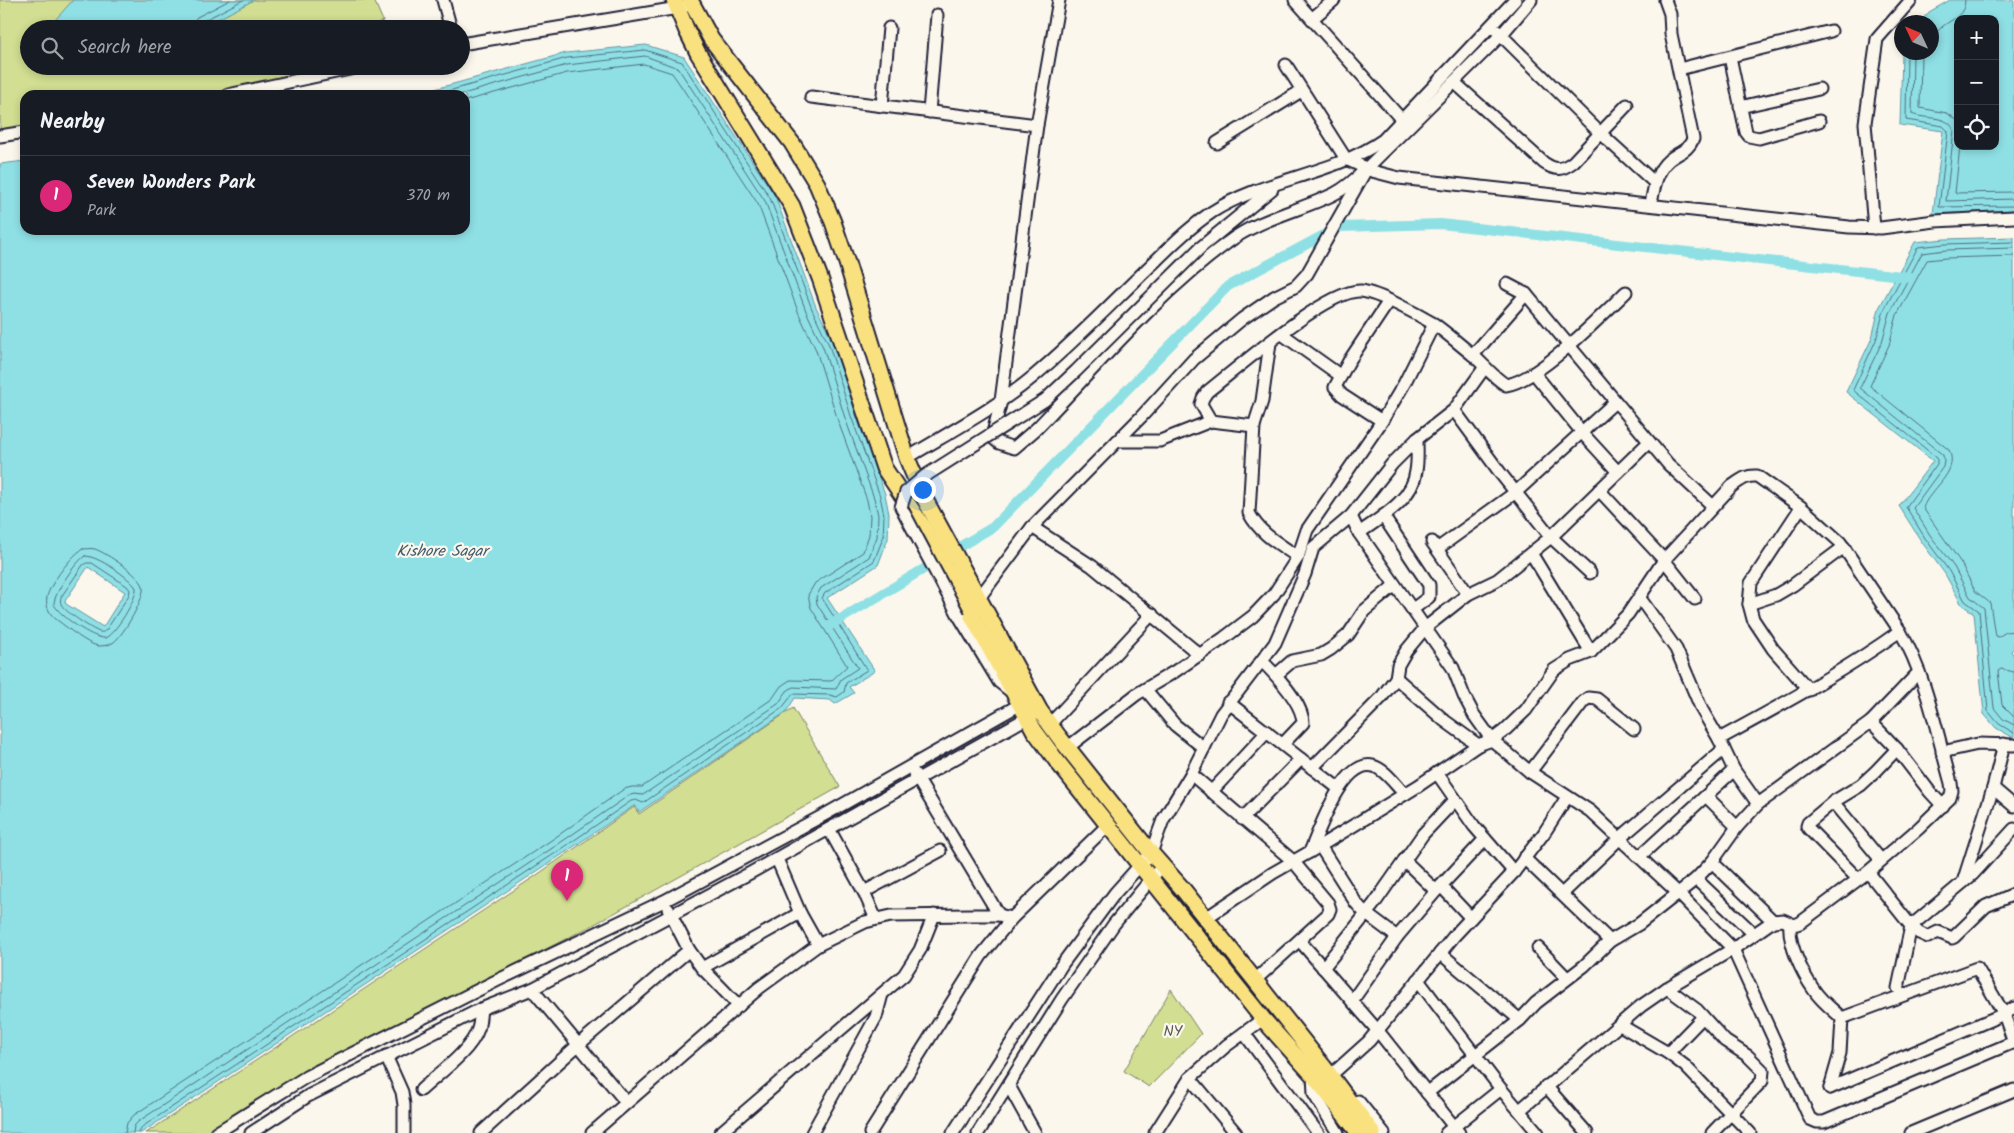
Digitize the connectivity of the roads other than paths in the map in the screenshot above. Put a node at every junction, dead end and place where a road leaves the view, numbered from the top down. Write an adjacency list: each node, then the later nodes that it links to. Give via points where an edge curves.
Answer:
1 (443, 0): 13 (street)
2 (1059, 0): 34 (street)
3 (1294, 0): 12 (street)
4 (1334, 0): 12 (street)
5 (1515, 0): 14 (street)
6 (1531, 0): 17 (street)
7 (1665, 0): 21 (street)
8 (1912, 0): 45 (street, via 1877,39 1865,123)
9 (691, 3): 10 (street); 68 (main road, via 711,39 792,142 817,184 847,263)
10 (675, 4): 18 (street); 76 (main road, via 698,53 792,206 820,278 884,468)
11 (936, 15): 31 (street)
12 (1313, 18): 32 (street)
13 (449, 20)
14 (1491, 26): 17 (street); 32 (street)
15 (889, 28): 29 (street)
16 (1831, 31): 19 (street)
17 (1502, 34): 23 (street); 36 (street)
18 (470, 42)
19 (1730, 57): 21 (street); 30 (street)
20 (1286, 65): 26 (street)
21 (1679, 69): 41 (street, via 1692,139 1684,152 1661,168)
22 (322, 75): 25 (street)
23 (1454, 82): 36 (street, via 1554,169 1563,169 1573,162); 40 (street)
24 (1819, 89): 30 (street)
25 (251, 90)
26 (1301, 91): 38 (street); 39 (street)
27 (811, 97): 29 (street)
28 (1627, 105): 36 (street)
29 (882, 106): 31 (street)
30 (1740, 107): 33 (street, via 1746,132 1754,138)
31 (929, 112): 34 (street)
32 (1402, 120): 39 (street, via 1383,140)
33 (1818, 121)
34 (1036, 125): 58 (street)
35 (20, 133): 37 (street)
36 (1600, 133): 41 (street)
37 (0, 136)
38 (1217, 143)
39 (1346, 159): 40 (street); 42 (street)
40 (1366, 168): 43 (street, via 1398,178); 58 (street, via 1334,194 1281,214 1228,241 1176,284 1014,448 992,437); 66 (street, via 1307,274 1296,286 1242,319 1194,359)
41 (1655, 182): 43 (street)
42 (1277, 185): 58 (street, via 1214,211 1184,234 1067,346); 106 (street, bridge, via 1200,248 1045,400 925,476 906,492 901,507 959,616 999,682)
43 (1651, 204): 45 (street, via 1849,228)
44 (2014, 217): 45 (street)
45 (1874, 228)
46 (1507, 284): 48 (street)
47 (1626, 292): 53 (street)
48 (1526, 294): 53 (street); 54 (street)
49 (1389, 301): 50 (street); 51 (street, via 1362,292 1350,292 1328,302); 57 (street)
50 (1434, 324): 54 (street); 62 (street)
51 (1282, 334): 52 (street); 57 (street)
52 (1270, 343): 61 (street, via 1207,392 1201,404); 63 (street, via 1262,401)
53 (1568, 346): 56 (street); 59 (street)
54 (1473, 355): 55 (street)
55 (1485, 367): 56 (street, via 1506,385); 60 (street)
56 (1534, 373): 64 (street)
57 (1340, 376): 62 (street, via 1337,390)
58 (1001, 401): 68 (street)
59 (1615, 402): 64 (street); 67 (street)
60 (1454, 410): 65 (street); 71 (street)
61 (1211, 421): 63 (street); 66 (street, via 1160,441)
62 (1382, 421): 80 (street, via 1307,530)
63 (1254, 426): 84 (street, via 1249,513 1255,525 1267,536)
64 (1582, 433): 69 (street); 71 (street)
65 (1417, 439): 74 (street, via 1392,464); 75 (street, via 1416,473 1404,496)
66 (1117, 441): 77 (street)
67 (1649, 442): 69 (street); 72 (street)
68 (907, 458): 76 (main road)
69 (1618, 472): 70 (street)
70 (1598, 490): 79 (street); 85 (street)
71 (1516, 492): 79 (street); 88 (street, via 1435,546)
72 (1713, 506): 73 (street, via 1732,486 1750,475 1757,476); 85 (street)
73 (1801, 507): 81 (street); 92 (street, via 1751,583)
74 (1351, 516): 78 (street); 82 (street)
75 (1383, 516): 78 (street); 93 (street, via 1429,585 1429,596)
76 (930, 523): 89 (main road)
77 (1032, 527): 89 (street); 94 (street, via 1092,566)
78 (1359, 533): 87 (street)
79 (1552, 537): 83 (street); 86 (street)
80 (1303, 542): 82 (street); 84 (street)
81 (1844, 547): 92 (street, via 1794,585); 96 (street)
82 (1314, 548): 99 (street, via 1275,643)
83 (1531, 553): 88 (street, via 1497,580); 97 (street)
84 (1298, 557): 98 (street, via 1274,594 1253,616)
85 (1664, 560): 90 (street); 91 (street)
86 (1590, 573)
87 (1395, 585): 93 (street); 101 (street, via 1373,602 1348,635 1331,649 1292,661)
88 (1468, 594): 95 (street)
89 (972, 595): 106 (main road)
90 (1639, 597): 97 (street, via 1628,614); 113 (street, via 1676,649 1702,710)
91 (1696, 599)
92 (1749, 604): 104 (street, via 1753,619 1773,649)
93 (1413, 609): 95 (street)
94 (1152, 614): 98 (street); 108 (street)
95 (1425, 628): 102 (street, via 1398,664); 111 (street, via 1453,668 1467,702)
96 (1900, 631): 100 (street); 104 (street)
97 (1590, 652): 111 (street, via 1554,670 1526,710)
98 (1200, 655): 103 (street)
99 (1262, 661): 101 (street); 105 (street)
100 (1919, 672): 107 (street); 119 (street)
101 (1276, 675): 112 (street, via 1303,717 1299,729)
102 (1396, 678): 115 (street); 122 (street, via 1381,698)
103 (1146, 690): 116 (street, via 1118,707); 117 (street, via 1175,725)
104 (1809, 690): 113 (street)
105 (1228, 702): 110 (street); 117 (street)
106 (1027, 705): 108 (main road); 121 (street); 127 (street); 140 (main road, via 1056,760)
107 (1871, 722): 118 (street); 136 (street)
108 (1050, 724): 116 (main road)
109 (1634, 729): 124 (street, via 1597,699 1588,698)
110 (1267, 732): 112 (street); 130 (street)
111 (1492, 740): 115 (street); 124 (street)
112 (1284, 744): 120 (street)
113 (1722, 744): 123 (street); 145 (street)
114 (2009, 744): 119 (street, via 1978,744); 129 (street)
115 (1478, 745): 125 (street)
116 (1067, 748): 148 (main road)
117 (1204, 748): 126 (street)
118 (1896, 749): 135 (street, via 1861,784); 137 (street)
119 (1942, 752): 137 (street, via 1952,791)
120 (1301, 759): 122 (street); 139 (street)
121 (910, 766): 127 (street); 169 (street)
122 (1312, 768): 128 (street)
123 (1734, 770): 132 (street); 136 (street)
124 (1530, 772): 133 (street)
125 (1437, 773): 131 (street); 134 (street)
126 (1191, 774): 130 (street); 148 (street, via 1163,820)
127 (918, 779): 142 (street); 174 (street)
128 (1338, 788): 131 (street, via 1366,765 1375,766); 146 (street)
129 (1993, 788): 138 (street); 163 (street)
130 (1211, 792): 139 (street)
131 (1405, 794): 146 (street)
132 (1706, 796): 141 (street); 149 (street)
133 (1566, 797): 145 (street, via 1590,811); 150 (street)
134 (1455, 800): 144 (street); 152 (street)
135 (1833, 802): 153 (street); 162 (street, via 1807,826)
136 (1758, 804): 141 (street)
137 (1943, 806): 153 (street)
138 (2014, 806)
139 (1242, 819): 154 (street)
140 (1108, 825): 156 (main road); 175 (street)
141 (1737, 827): 155 (street)
142 (830, 829): 151 (street); 165 (street)
143 (2014, 830): 163 (street)
144 (1485, 839): 158 (street); 164 (street)
145 (1619, 839): 149 (street); 167 (street)
146 (1315, 849): 154 (street); 171 (street)
147 (940, 851): 165 (street)
148 (1151, 854): 156 (street); 157 (main road)
149 (1639, 857): 166 (street)
150 (1524, 858): 158 (street); 167 (street)
151 (777, 859): 170 (street); 172 (street)
152 (1404, 860): 164 (street); 171 (street)
153 (1881, 860): 159 (street)
154 (1293, 861): 176 (street); 184 (street, via 1330,909)
155 (1712, 862): 161 (street); 179 (street)
156 (1140, 866): 160 (main road); 240 (street, via 1115,893 1063,963)
157 (1163, 866): 160 (street); 176 (main road)
158 (1514, 872): 177 (street)
159 (1868, 872): 162 (street); 181 (street)
160 (1151, 878): 206 (main road); 219 (street, via 1114,924 1062,999)
161 (1696, 879): 166 (street); 182 (street)
162 (1858, 879): 180 (street, via 1800,923)
163 (1963, 882): 181 (street)
164 (1438, 889): 177 (street); 183 (street)
165 (864, 892): 178 (street)
166 (1678, 893): 185 (street, via 1639,924); 188 (street)
167 (1562, 894): 185 (street)
168 (2014, 894): 181 (street, via 1986,906 1952,938 1938,932 1924,937)
169 (664, 901): 172 (street); 233 (street, via 306,1076)
170 (800, 913): 186 (street); 191 (street)
171 (1365, 913): 183 (street); 192 (street)
172 (671, 915): 189 (street); 198 (street)
173 (934, 915): 174 (street); 178 (street); 199 (street, via 912,965)
174 (998, 915): 175 (street)
175 (1012, 918): 239 (street, via 982,956)
176 (1206, 918): 194 (main road)
177 (1471, 918): 190 (street)
178 (876, 919): 186 (street)
179 (1773, 921): 180 (street, via 1783,920); 182 (street)
180 (1790, 924): 205 (street, via 1790,941 1813,990)
181 (1912, 926): 197 (street)
182 (1754, 934): 188 (street)
183 (1397, 937): 200 (street)
184 (1300, 941): 192 (street); 194 (street)
185 (1610, 941): 193 (street)
186 (818, 945): 201 (street)
187 (1538, 948): 193 (street)
188 (1733, 949): 196 (street); 229 (street, via 1807,1114)
189 (689, 950): 191 (street); 212 (street)
190 (1440, 953): 195 (street); 207 (street)
191 (702, 968): 201 (street)
192 (1323, 968): 200 (street)
193 (1567, 978): 207 (street)
194 (1254, 980): 218 (main road)
195 (1418, 980): 209 (street); 214 (street)
196 (1667, 988): 204 (street); 208 (street)
197 (1898, 988)
198 (532, 989): 202 (street); 212 (street)
199 (882, 994): 230 (street); 238 (street, via 876,1018)
200 (1352, 1001): 209 (street)
201 (739, 1006): 226 (street)
202 (481, 1009): 215 (street); 222 (street, via 473,1039)
203 (2009, 1011): 205 (street, via 1977,968); 205 (street, via 1830,1088 1840,1053); 211 (street)
204 (1704, 1017): 213 (street); 228 (street, via 1725,1041 1748,1056 1763,1072 1762,1081)
205 (1842, 1018)
206 (1263, 1019): 210 (street); 216 (main road)
207 (1520, 1020): 214 (street)
208 (1620, 1024): 213 (street); 220 (street)
209 (1378, 1031): 218 (street); 224 (street)
210 (1244, 1033): 217 (street); 244 (street)
211 (2014, 1043): 229 (street)
212 (578, 1045): 226 (street); 236 (street)
213 (1668, 1053): 228 (street, via 1685,1066)
214 (1476, 1055): 221 (street); 224 (street)
215 (386, 1056): 234 (street, via 308,1096); 235 (street, via 402,1092)
216 (1313, 1075): 225 (main road); 245 (street, via 1314,1094)
217 (1190, 1078): 231 (street); 243 (street)
218 (1331, 1078): 225 (main road); 248 (street, via 1349,1090)
219 (1009, 1086): 241 (street); 242 (street)
220 (1546, 1086): 227 (street); 250 (street)
221 (1501, 1089): 227 (street); 232 (street)
222 (422, 1090)
223 (2014, 1090): 253 (street)
224 (1427, 1093): 232 (street)
225 (1341, 1101): 246 (main road); 247 (main road)
226 (626, 1102): 237 (street)
227 (1520, 1110): 249 (street)
228 (1731, 1115): 251 (street); 252 (street)
229 (1826, 1127)
230 (728, 1130)
231 (1160, 1130)
232 (1453, 1131)
233 (216, 1133)
234 (251, 1133)
235 (404, 1133)
236 (481, 1133)
237 (592, 1133)
238 (812, 1133)
239 (870, 1133)
240 (952, 1133)
241 (978, 1133)
242 (1036, 1133)
243 (1236, 1133)
244 (1318, 1133)
245 (1338, 1133)
246 (1359, 1133)
247 (1373, 1133)
248 (1384, 1133)
249 (1538, 1133)
250 (1587, 1133)
251 (1712, 1133)
252 (1750, 1133)
253 (1911, 1133)

